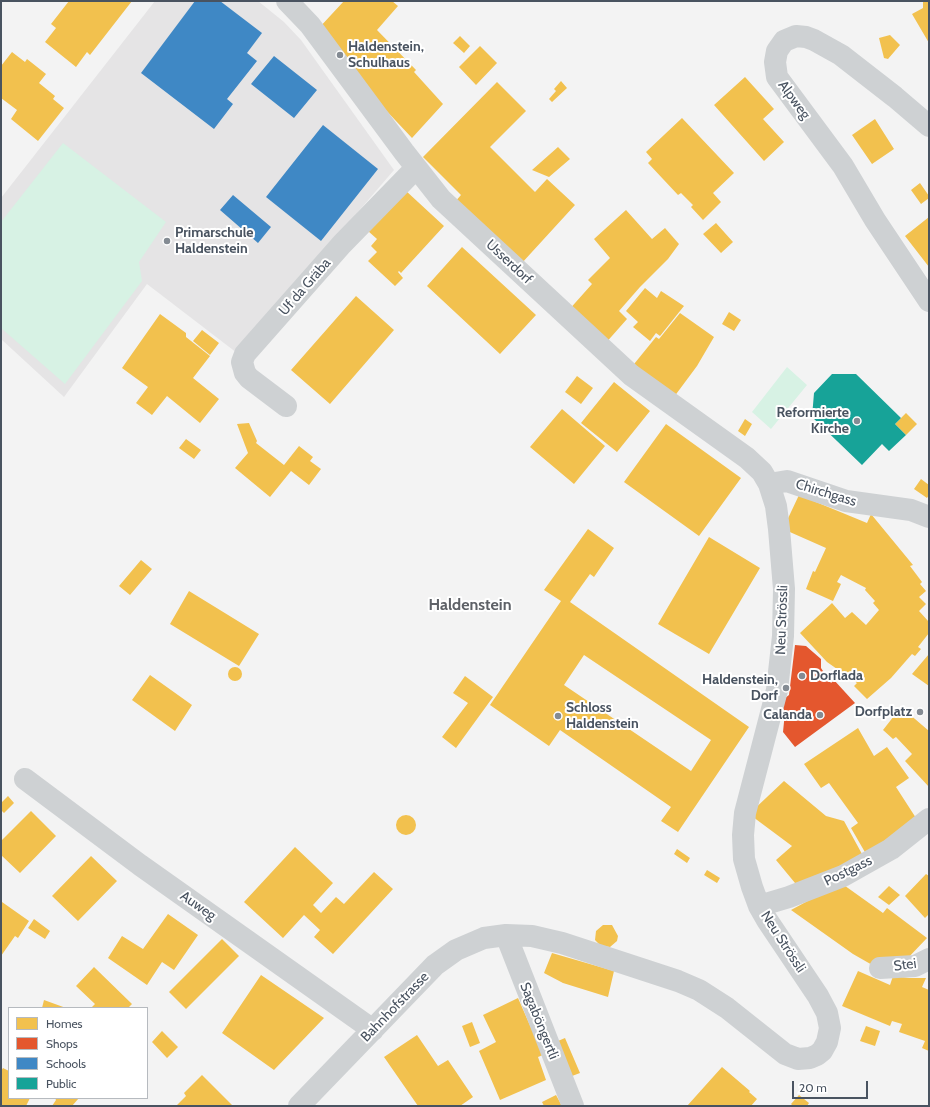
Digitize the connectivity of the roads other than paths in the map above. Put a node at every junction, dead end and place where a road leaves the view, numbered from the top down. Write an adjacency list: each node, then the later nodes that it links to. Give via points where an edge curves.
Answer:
1 (287, 1): 3 (street, Usserdorf, via 310,25)
2 (929, 126): 4 (street, Alpweg, via 841,55 814,40 796,36 784,41 777,51 775,62 778,77 843,166 875,220)
3 (416, 168): 5 (street, Uf da Gräba, via 342,244 245,354 242,362 245,374); 6 (street, Usserdorf, via 441,198 631,375 747,458 762,472)
4 (929, 300)
5 (286, 406)
6 (769, 484): 7 (street, Chirchgass, via 787,481 846,501 911,510); 10 (street, Neu Strössli, via 776,506 784,589 782,642 777,690 745,813 743,835 744,859)
7 (929, 517)
8 (25, 779): 14 (street, Auweg, via 140,865)
9 (929, 819): 10 (street, Postgass, via 891,849 843,876)
10 (759, 906): 11 (street, Neu Strössli, via 827,1014 830,1028 828,1042 817,1056 798,1059 785,1054 728,1008 699,990 678,981 562,943 532,936)
11 (506, 935): 14 (street, Bahnhofstrasse, via 484,938 443,958); 16 (street, Sagaböngertli)
12 (929, 959): 13 (street, Stei, via 915,966)
13 (880, 968)
14 (373, 1030): 15 (street, Bahnhofstrasse)
15 (298, 1106)
16 (573, 1106)

